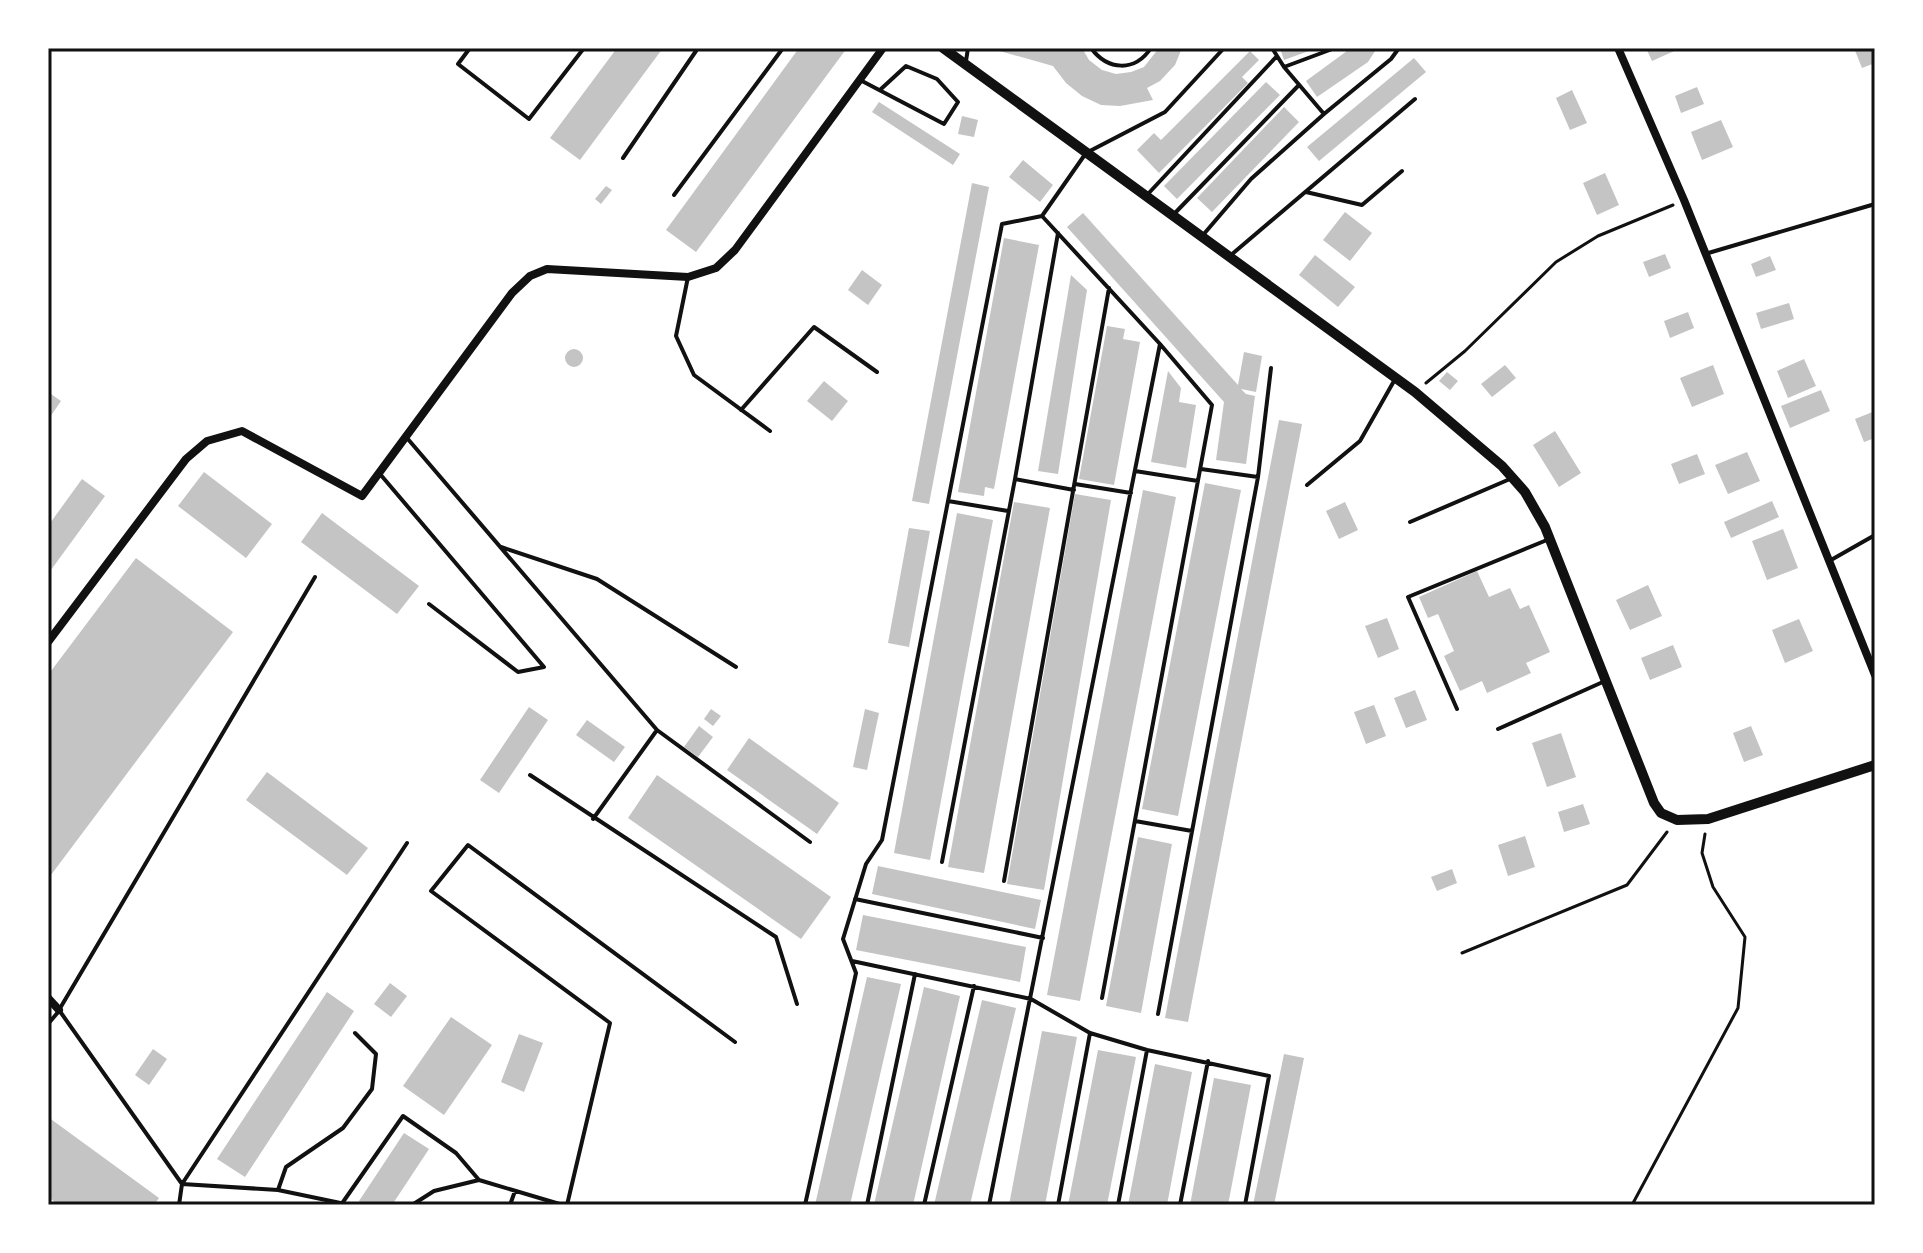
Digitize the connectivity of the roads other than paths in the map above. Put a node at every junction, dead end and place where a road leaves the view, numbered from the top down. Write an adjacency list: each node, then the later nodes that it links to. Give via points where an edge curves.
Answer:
1 (470, 48): 2 (lane, via 458,64 529,119)
2 (584, 48)
3 (698, 48): 24 (lane)
4 (783, 48): 27 (lane)
5 (883, 48): 18 (street)
6 (943, 48): 16 (street)
7 (968, 48): 16 (lane)
8 (1091, 48): 9 (lane, via 1107,64 1119,66 1142,59)
9 (1151, 48)
10 (1224, 48): 23 (lane, via 1165,112)
11 (1272, 48): 15 (lane)
12 (1335, 48): 17 (lane)
13 (1399, 48): 22 (lane)
14 (1618, 48): 34 (street)
15 (1277, 56): 17 (lane); 28 (lane)
16 (965, 64): 23 (street)
17 (1284, 67): 19 (lane)
18 (860, 80): 20 (lane); 36 (street, via 735,250 716,268)
19 (1298, 86): 22 (lane); 31 (lane)
20 (881, 89): 20 (lane, via 944,124 958,102 937,79 906,66)
21 (1415, 99): 26 (lane)
22 (1324, 114): 33 (lane, via 1251,179)
23 (1086, 153): 28 (street); 30 (lane)
24 (623, 158)
25 (1402, 171): 26 (lane, via 1362,205)
26 (1306, 192): 35 (lane)
27 (674, 195)
28 (1145, 196): 31 (street)
29 (1875, 204): 34 (lane)
30 (1042, 216): 32 (lane); 55 (lane, via 1002,224)
31 (1172, 216): 33 (street)
32 (1058, 233): 37 (lane); 50 (lane)
33 (1201, 237): 35 (street)
34 (1705, 254): 61 (street)
35 (1229, 257): 41 (street)
36 (688, 277): 42 (lane, via 676,336 694,375); 44 (street, via 547,269 530,276 512,293)
37 (1109, 288): 38 (lane); 53 (lane)
38 (1160, 344): 45 (lane, via 1212,405); 46 (lane)
39 (1271, 368): 48 (lane)
40 (877, 372): 42 (lane, via 814,327)
41 (1396, 378): 49 (street); 52 (lane, via 1360,441)
42 (741, 410): 43 (lane)
43 (770, 431)
44 (407, 438): 47 (street); 60 (lane)
45 (1200, 469): 48 (lane); 51 (lane)
46 (1135, 471): 51 (lane); 54 (lane)
47 (380, 474): 63 (lane, via 544,667 518,672); 64 (street, via 362,496 242,431 207,441 186,459)
48 (1258, 477): 75 (lane)
49 (1512, 478): 57 (lane); 59 (street)
50 (1015, 479): 53 (lane); 56 (lane)
51 (1198, 481): 74 (lane)
52 (1307, 485)
53 (1074, 487): 54 (lane); 79 (lane)
54 (1131, 493): 81 (lane)
55 (948, 501): 56 (lane); 80 (lane, via 882,840 866,864)
56 (1008, 511): 78 (lane)
57 (1410, 522)
58 (1875, 535): 61 (lane)
59 (1549, 539): 67 (street); 68 (lane, via 1408,597)
60 (499, 546): 65 (lane, via 597,579); 70 (lane)
61 (1828, 561): 66 (street)
62 (315, 577): 89 (lane)
63 (429, 604)
64 (48, 642)
65 (736, 667)
66 (1875, 675)
67 (1605, 681): 69 (lane); 71 (street, via 1654,803 1677,820 1708,819)
68 (1457, 709)
69 (1498, 729)
70 (657, 730): 73 (lane); 76 (lane)
71 (1875, 765)
72 (530, 775): 73 (lane)
73 (593, 819): 88 (lane, via 776,937)
74 (1135, 821): 75 (lane); 86 (lane)
75 (1192, 831): 90 (lane)
76 (810, 842)
77 (407, 843): 98 (lane)
78 (942, 862)
79 (1004, 881)
80 (855, 899): 81 (lane); 82 (lane, via 843,939)
81 (1043, 938): 87 (lane)
82 (852, 961): 83 (lane); 107 (lane, via 856,973)
83 (915, 974): 84 (lane); 108 (lane)
84 (974, 986): 87 (lane); 109 (lane)
85 (48, 998): 89 (street)
86 (1102, 998)
87 (1031, 999): 93 (lane); 110 (lane)
88 (797, 1004)
89 (59, 1010): 91 (lane); 98 (lane)
90 (1158, 1014)
91 (48, 1024)
92 (355, 1033): 99 (lane, via 376,1054 372,1089 343,1128 286,1167)
93 (1090, 1033): 95 (lane); 111 (lane)
94 (735, 1042): 106 (lane, via 468,845 431,891 610,1023)
95 (1147, 1050): 96 (lane); 112 (lane)
96 (1208, 1061): 113 (lane); 114 (lane, via 1269,1076)
97 (479, 1180): 100 (lane); 101 (lane, via 456,1153 403,1116); 104 (lane, via 434,1191)
98 (182, 1184): 99 (lane); 102 (lane)
99 (278, 1190): 101 (lane)
100 (515, 1191): 105 (lane); 106 (lane)
101 (343, 1202): 103 (lane)
102 (179, 1205)
103 (350, 1205)
104 (412, 1205)
105 (510, 1205)
106 (565, 1205)
107 (805, 1205)
108 (867, 1205)
109 (924, 1205)
110 (989, 1205)
111 (1058, 1205)
112 (1118, 1205)
113 (1180, 1205)
114 (1245, 1205)

